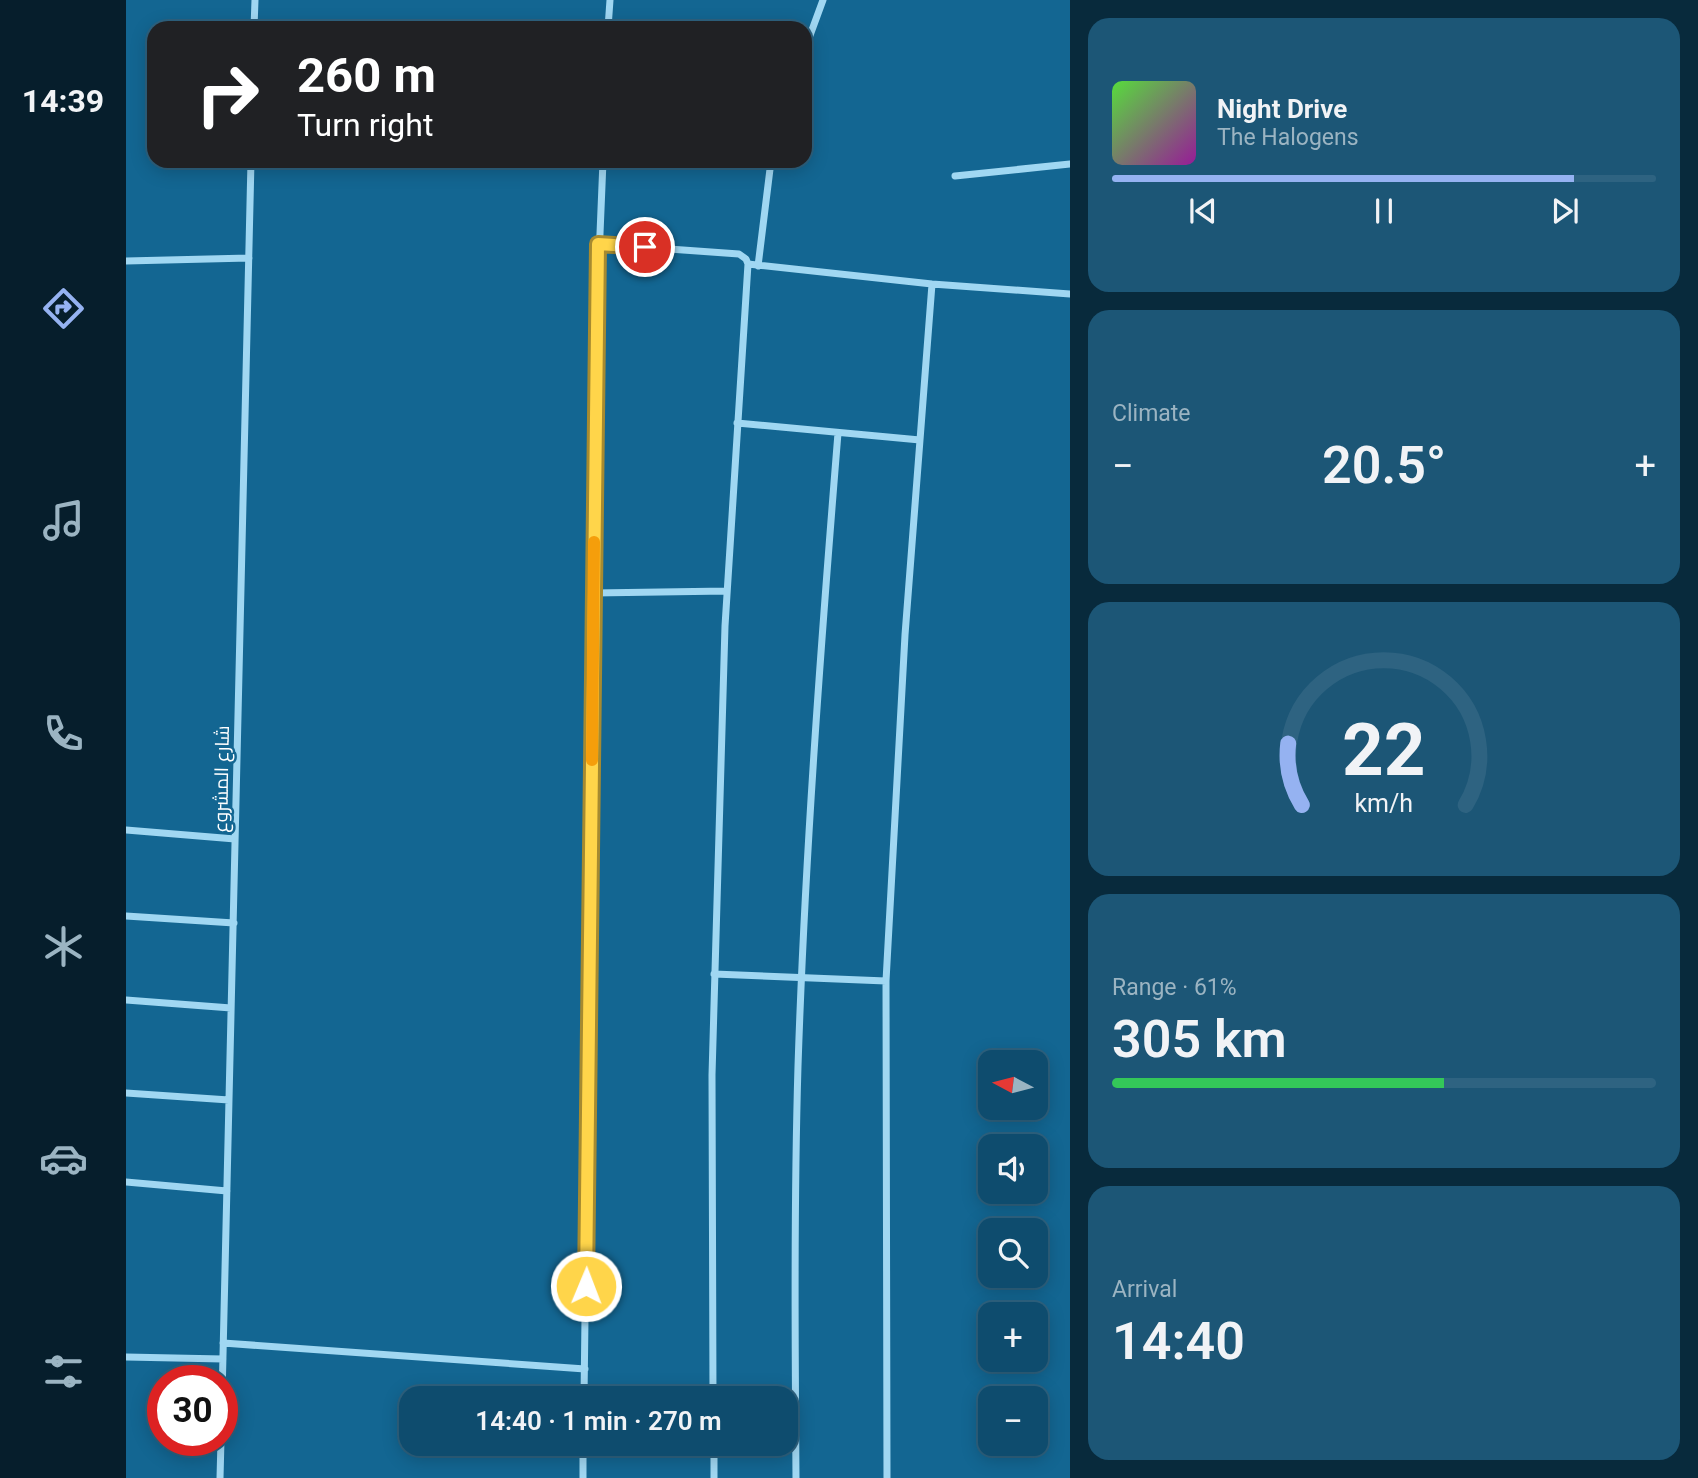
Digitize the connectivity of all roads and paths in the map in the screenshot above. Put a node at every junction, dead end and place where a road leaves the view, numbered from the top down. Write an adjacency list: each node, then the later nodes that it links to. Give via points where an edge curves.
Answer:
1 (255, 0): 4 (street)
2 (610, 0): 5 (street)
3 (823, 0): 6 (street)
4 (254, 21)
5 (608, 21)
6 (812, 30)
7 (1070, 164): 11 (street)
8 (251, 168): 13 (street, شارع المشروع)
9 (603, 168): 12 (street)
10 (770, 168): 16 (street)
11 (955, 176)
12 (598, 244): 15 (street, via 739,254); 23 (street)
13 (249, 258): 14 (street); 25 (street, شارع المشروع)
14 (126, 261)
15 (748, 264): 16 (street); 19 (street)
16 (758, 266): 17 (street)
17 (932, 284): 18 (street); 21 (street)
18 (1070, 294)
19 (737, 423): 20 (street); 22 (street)
20 (838, 433): 21 (street); 29 (street, via 818,677)
21 (920, 440): 30 (street)
22 (727, 591): 23 (street); 28 (street)
23 (594, 593): 41 (street)
24 (126, 830): 25 (street)
25 (235, 839): 27 (street, شارع المشروع)
26 (126, 916): 27 (street)
27 (233, 923): 32 (street, شارع المشروع)
28 (714, 974): 29 (street); 43 (street)
29 (803, 978): 30 (street); 50 (street, via 795,1222)
30 (886, 981): 51 (street)
31 (126, 1000): 32 (street)
32 (232, 1008): 34 (street, شارع المشروع)
33 (126, 1093): 34 (street)
34 (229, 1100): 36 (street, شارع المشروع)
35 (126, 1182): 36 (street)
36 (227, 1191): 37 (street, شارع المشروع)
37 (223, 1343): 39 (street, شارع المشروع); 41 (street)
38 (126, 1357): 39 (street)
39 (223, 1359): 40 (street, شارع المشروع)
40 (223, 1365)
41 (584, 1369): 42 (street)
42 (584, 1386)
43 (713, 1386)
44 (221, 1456): 47 (street)
45 (583, 1456): 48 (street)
46 (714, 1456): 49 (street)
47 (220, 1478)
48 (583, 1478)
49 (714, 1478)
50 (796, 1478)
51 (887, 1478)

